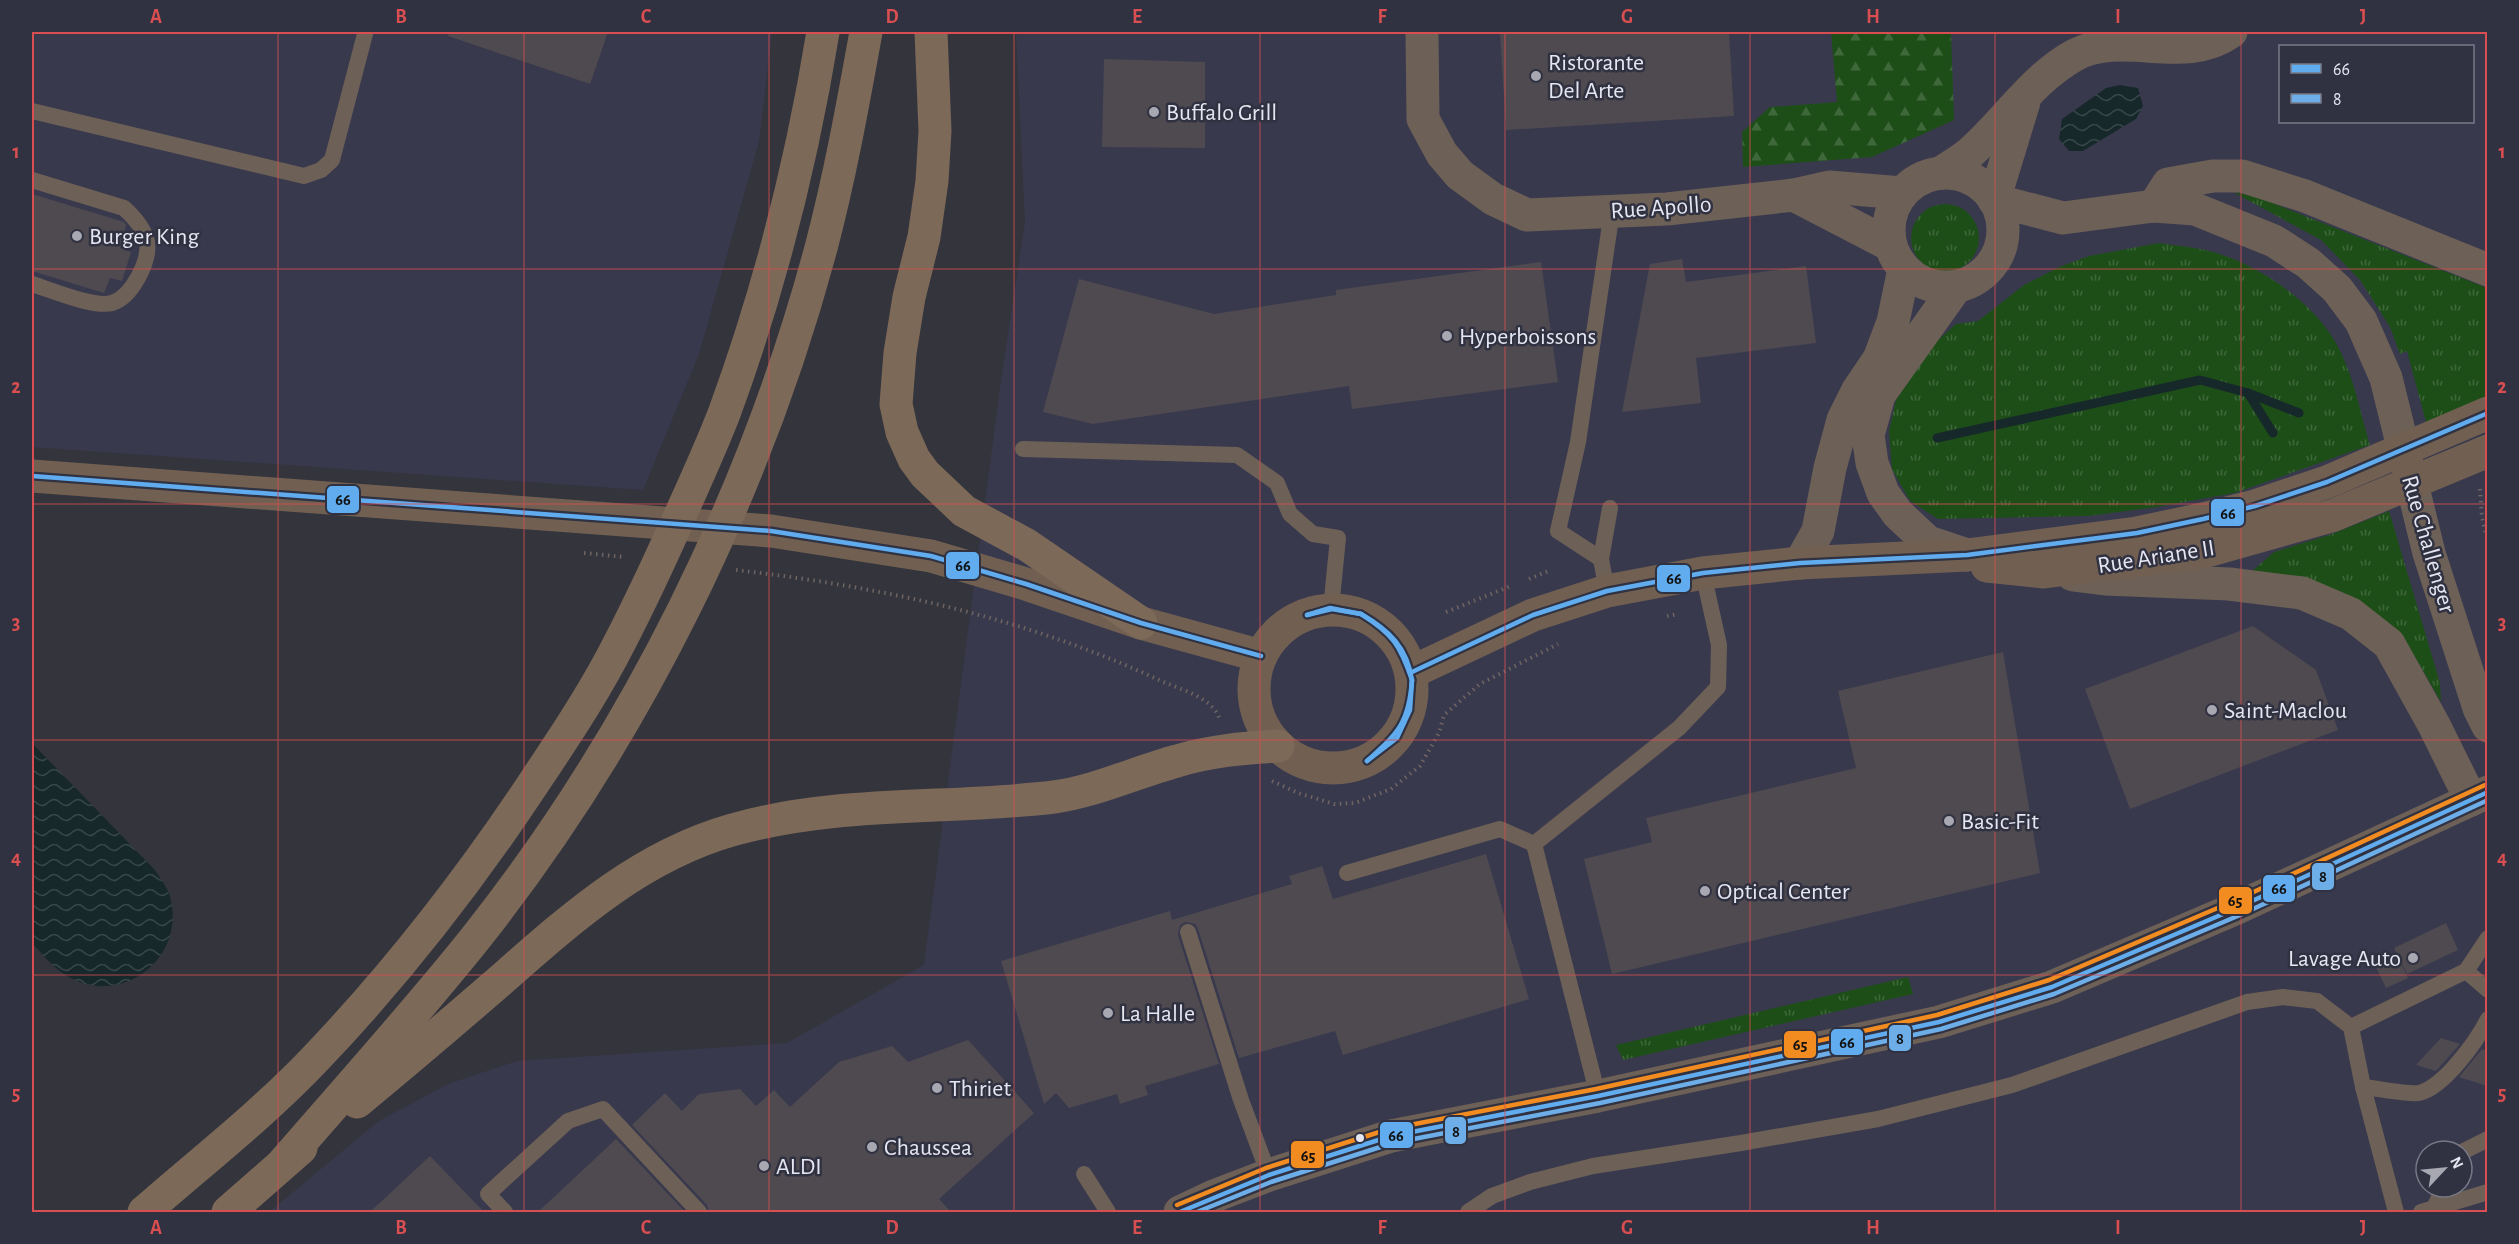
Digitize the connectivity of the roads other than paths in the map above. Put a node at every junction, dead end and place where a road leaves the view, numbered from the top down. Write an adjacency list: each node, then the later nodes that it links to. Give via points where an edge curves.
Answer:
1 (823, 32): 54 (highway, via 810,110 770,273 724,413 610,661 501,832 366,1004 263,1109)
2 (866, 32): 49 (highway, via 849,128 788,357 735,499 653,669 549,837 479,934)
3 (931, 32): 33 (highway, via 935,131 932,182 900,353 896,404 902,432 925,474 964,511 1027,545)
4 (1422, 32): 15 (street, Rue Apollo, via 1423,120 1442,154 1460,175 1493,199 1527,215)
5 (2230, 32): 7 (street, via 2191,47 2105,45 2076,54)
6 (365, 34): 8 (lane, via 332,160 321,170 304,176)
7 (2026, 94): 9 (street, via 1970,153); 13 (street)
8 (32, 111)
9 (1941, 173): 11 (street, via 1913,183); 13 (street, via 1971,180)
10 (32, 180): 18 (lane, via 124,208 134,217 147,244 135,285 111,303 95,303)
11 (1902, 193): 12 (street, Rue Apollo, via 1829,187); 16 (street, via 1889,227)
12 (1794, 195): 15 (street, Rue Apollo); 16 (street)
13 (1994, 200): 14 (street, Rue Challenger, via 2063,218); 19 (street, via 2002,226 1998,253 1981,275)
14 (2154, 206): 17 (street, via 2168,184 2214,176 2242,176 2305,196); 36 (street, Rue Challenger, via 2195,209 2274,241 2308,263 2337,290 2361,321 2386,378 2429,553)
15 (1612, 211): 26 (lane, via 1578,442 1558,531)
16 (1897, 257): 19 (street, via 1915,279 1942,288); 28 (street, via 1893,322 1879,359 1843,420 1818,531)
17 (2487, 270)
18 (32, 284)
19 (1956, 287): 25 (street, via 1879,395 1868,435 1872,463 1883,492 1898,514 1928,542)
20 (2487, 413): 25 (main road, Rue Ariane II, via 2376,462 2255,506 2137,533)
21 (1023, 449): 32 (lane, via 1237,455 1276,483 1290,514 1313,534 1338,538)
22 (2483, 453): 29 (main road, Rue Ariane II, via 2334,515 2203,552)
23 (32, 476): 33 (main road, via 771,531 931,556)
24 (1610, 508): 26 (lane)
25 (1968, 555): 27 (main road, Rue Ariane II)
26 (1601, 559): 31 (lane)
27 (1917, 559): 28 (main road, Rue Ariane II); 29 (main road, Rue Ariane II)
28 (1800, 563): 30 (main road, Rue Ariane II)
29 (2044, 572): 38 (street, via 2105,579 2229,584 2302,593 2351,614 2389,644)
30 (1704, 573): 31 (main road, Rue Ariane II); 39 (lane, via 1719,645 1718,687 1679,728)
31 (1607, 591): 35 (main road, Rue Ariane II, via 1533,615)
32 (1332, 609): 34 (main road, via 1314,611 1282,627); 35 (main road, via 1353,611 1374,620 1404,651)
33 (1141, 623): 34 (main road)
34 (1261, 656): 37 (main road, via 1254,696 1259,717)
35 (1412, 672): 37 (main road, via 1409,715 1385,750 1367,761 1346,768 1325,768 1304,763)
36 (2487, 726)
37 (1278, 746): 49 (highway, via 1227,749 1177,760 1102,786 1057,796 819,813 733,829 691,844 645,866 581,910)
38 (2479, 796): 48 (street, via 2237,908 2052,987 1939,1022)
39 (1534, 844): 40 (lane, via 1500,829); 48 (lane)
40 (1347, 873)
41 (1188, 932): 51 (lane)
42 (2487, 938): 43 (lane)
43 (2466, 971): 44 (lane); 46 (lane)
44 (2487, 990)
45 (2487, 1019): 47 (lane, via 2478,1038 2444,1078 2419,1093)
46 (2351, 1027): 47 (lane); 60 (lane, via 2317,1001 2283,997 2247,1002 2012,1085 1878,1119 1593,1166 1530,1182 1492,1196)
47 (2363, 1087): 61 (lane)
48 (1598, 1096): 51 (street, via 1391,1136)
49 (284, 1162): 55 (highway)
50 (1084, 1174): 58 (lane)
51 (1269, 1176): 59 (street)
52 (2487, 1192): 53 (lane)
53 (2428, 1210)
54 (144, 1212)
55 (228, 1212)
56 (505, 1212): 57 (lane, via 488,1194 568,1121 603,1109)
57 (699, 1212)
58 (1108, 1212)
59 (1180, 1212)
60 (1468, 1212)
61 (2396, 1212)

